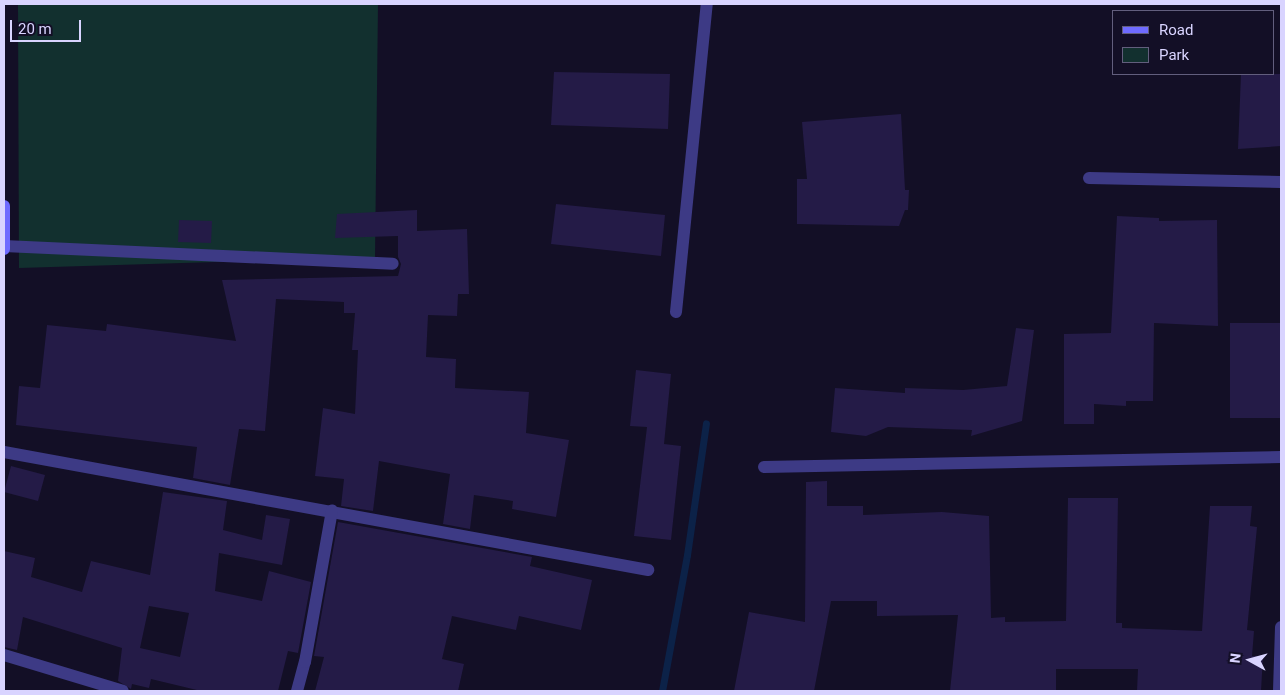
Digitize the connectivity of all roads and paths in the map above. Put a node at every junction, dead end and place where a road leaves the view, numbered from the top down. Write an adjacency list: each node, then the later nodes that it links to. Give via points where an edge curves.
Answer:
1 (707, 4): 7 (street)
2 (1089, 178): 3 (street)
3 (1281, 182)
4 (4, 206): 5 (main road)
5 (4, 247): 6 (street)
6 (393, 264)
7 (676, 312)
8 (4, 452): 11 (street, via 170,485)
9 (1281, 458): 10 (street)
10 (764, 467)
11 (332, 510): 12 (street); 16 (street)
12 (648, 570)
13 (1281, 627): 17 (street)
14 (4, 655): 15 (street)
15 (124, 691)
16 (297, 691)
17 (1279, 691)

